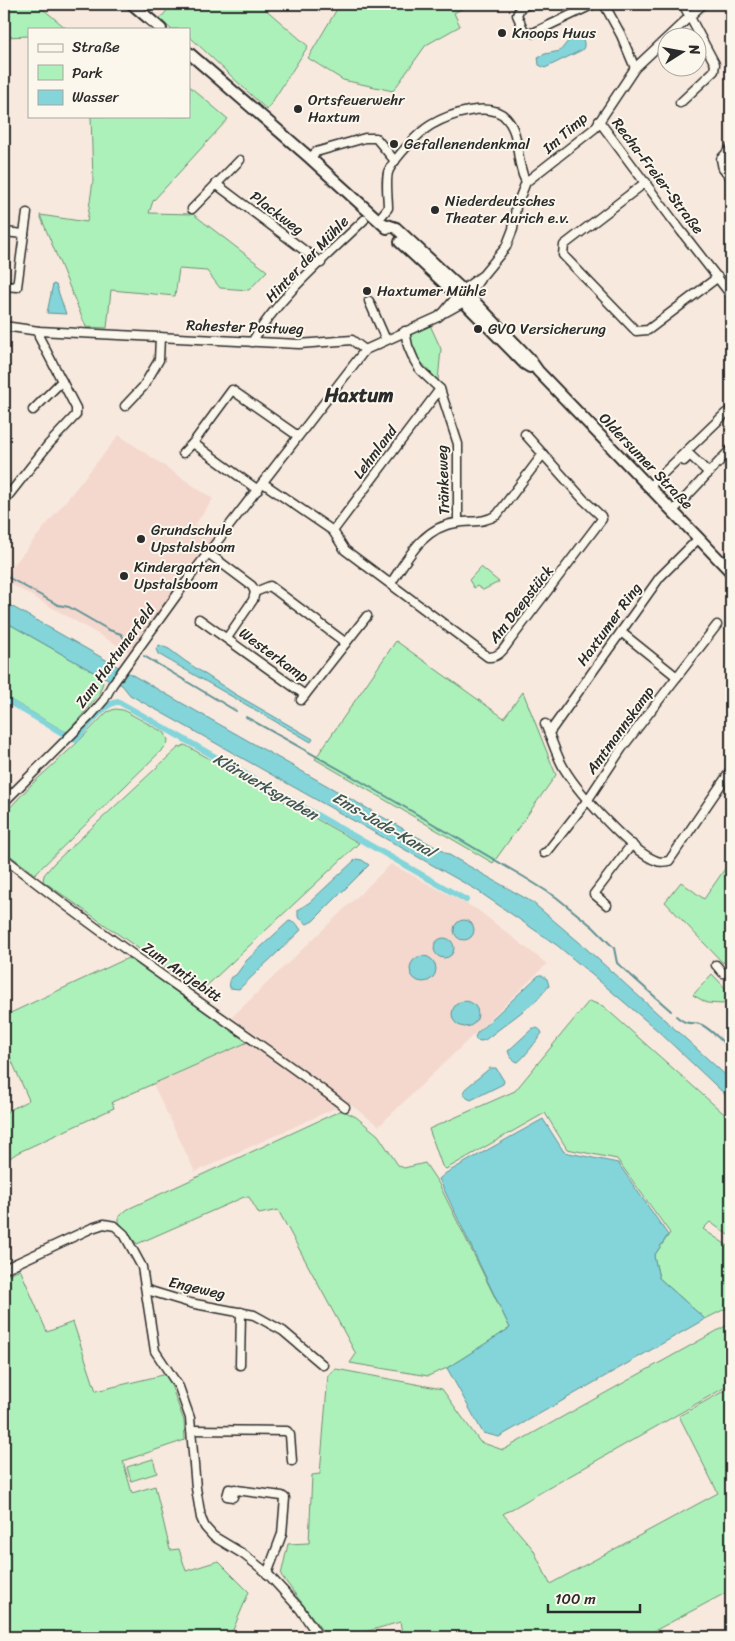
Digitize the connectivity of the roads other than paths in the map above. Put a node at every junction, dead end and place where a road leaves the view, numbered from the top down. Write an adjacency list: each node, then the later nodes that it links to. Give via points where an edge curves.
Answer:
1 (132, 4): 8 (main road)
2 (529, 4): 3 (street, via 520,8 516,15 524,31 533,33)
3 (594, 4)
4 (604, 4): 10 (street)
5 (683, 4): 7 (street)
6 (703, 4): 7 (street, Im Timp)
7 (690, 16): 10 (street, Im Timp); 11 (street, via 715,64 714,72)
8 (160, 28)
9 (190, 54): 14 (main road, Oldersumer Straße)
10 (635, 68): 12 (street, Im Timp)
11 (680, 102)
12 (600, 121): 18 (street, Im Timp); 19 (street, Recha-Freier-Straße)
13 (731, 148): 17 (street, via 721,159 723,169)
14 (310, 158): 16 (street, via 316,152 376,138); 24 (main road, Oldersumer Straße)
15 (240, 160): 20 (street)
16 (395, 161): 18 (street, via 430,125 463,112 491,110 506,118 516,136 520,168); 24 (street, via 388,172 388,208)
17 (731, 177)
18 (526, 182): 31 (street, via 506,247)
19 (646, 182): 28 (street, Recha-Freier-Straße); 28 (street, via 564,245 563,255 636,331 648,330)
20 (216, 184): 21 (street); 27 (street, Plackweg)
21 (192, 208)
22 (27, 213): 26 (street)
23 (364, 220): 27 (street, Hinter der Mühle)
24 (381, 221): 31 (main road, Oldersumer Straße, via 396,228)
25 (4, 232): 26 (street)
26 (24, 234): 29 (street, via 17,287)
27 (320, 263): 38 (street, Hinter der Mühle, via 282,302)
28 (718, 277): 30 (street, Recha-Freier-Straße)
29 (4, 286)
30 (731, 295)
31 (463, 296): 35 (street, via 438,317); 53 (main road, Oldersumer Straße, via 528,357)
32 (369, 301): 37 (street)
33 (4, 326): 34 (street, Rahester Postweg)
34 (39, 331): 36 (street, Rahester Postweg); 40 (street)
35 (406, 332): 37 (street); 41 (street, Tränkeweg, via 414,360)
36 (160, 337): 38 (street, Rahester Postweg); 42 (street, via 159,360 143,387)
37 (386, 340): 39 (street)
38 (252, 342): 39 (street, Rahester Postweg, via 299,344 352,340)
39 (365, 350): 46 (street, Zum Haxtumerfeld)
40 (62, 381): 43 (street); 55 (street, via 76,408 76,415)
41 (440, 389): 57 (street, Tränkeweg, via 458,444); 58 (street, Lehmland)
42 (125, 406)
43 (34, 410)
44 (726, 413): 53 (street)
45 (525, 434): 50 (street, Am Deepstück)
46 (298, 436): 47 (street, via 232,390); 54 (street, Zum Haxtumerfeld)
47 (193, 443): 49 (street); 54 (street, Am Deepstück)
48 (731, 449): 51 (street)
49 (183, 453)
50 (543, 454): 57 (street, via 497,515 487,521); 63 (street, Am Deepstück, via 602,520 498,655 488,657)
51 (708, 473): 52 (street, via 690,455); 56 (street)
52 (661, 483)
53 (650, 486): 56 (main road, Oldersumer Straße)
54 (260, 487): 58 (street, Am Deepstück); 60 (street, Zum Haxtumerfeld)
55 (4, 501)
56 (673, 511): 59 (main road, Oldersumer Straße)
57 (458, 522): 63 (street, via 443,525 420,542)
58 (333, 531): 63 (street, Am Deepstück, via 345,550)
59 (699, 538): 62 (main road, Oldersumer Straße); 68 (street, Haxtumer Ring, via 660,577)
60 (208, 553): 64 (street, via 252,586); 76 (street, Zum Haxtumerfeld, via 104,700)
61 (731, 556): 62 (street)
62 (728, 568)
63 (391, 583)
64 (255, 592): 69 (street, Westerkamp); 70 (street, via 270,586)
65 (367, 616): 70 (street, Westerkamp)
66 (199, 619): 69 (street, Westerkamp)
67 (717, 625): 71 (street, Amtmannskamp)
68 (621, 632): 71 (street); 73 (street, Haxtumer Ring)
69 (227, 638): 70 (street, Westerkamp, via 303,698)
70 (346, 643)
71 (677, 677): 75 (street, Amtmannskamp, via 622,748)
72 (545, 724): 73 (street)
73 (549, 732): 75 (street, via 564,769)
74 (731, 770): 77 (street, via 669,861 659,862)
75 (587, 801): 77 (street); 78 (street, Amtmannskamp)
76 (4, 802)
77 (632, 844): 80 (street, via 594,894)
78 (544, 853)
79 (4, 858): 83 (street, Zum Antjebitt)
80 (607, 905)
81 (716, 964): 82 (street)
82 (723, 973)
83 (345, 1106)
84 (4, 1270): 85 (street, via 104,1224 115,1226 124,1234 142,1267)
85 (147, 1290): 86 (street, Engeweg, via 190,1303); 89 (street, via 156,1351 179,1387)
86 (241, 1312): 87 (street, Engeweg); 88 (street, Engeweg, via 254,1315 282,1331)
87 (240, 1365)
88 (323, 1365)
89 (191, 1430): 90 (street, via 287,1431); 92 (street, via 200,1518 213,1536 243,1554)
90 (292, 1461)
91 (234, 1489): 92 (street, via 285,1498 282,1534)
92 (267, 1574): 93 (street, via 300,1609)
93 (319, 1637)

